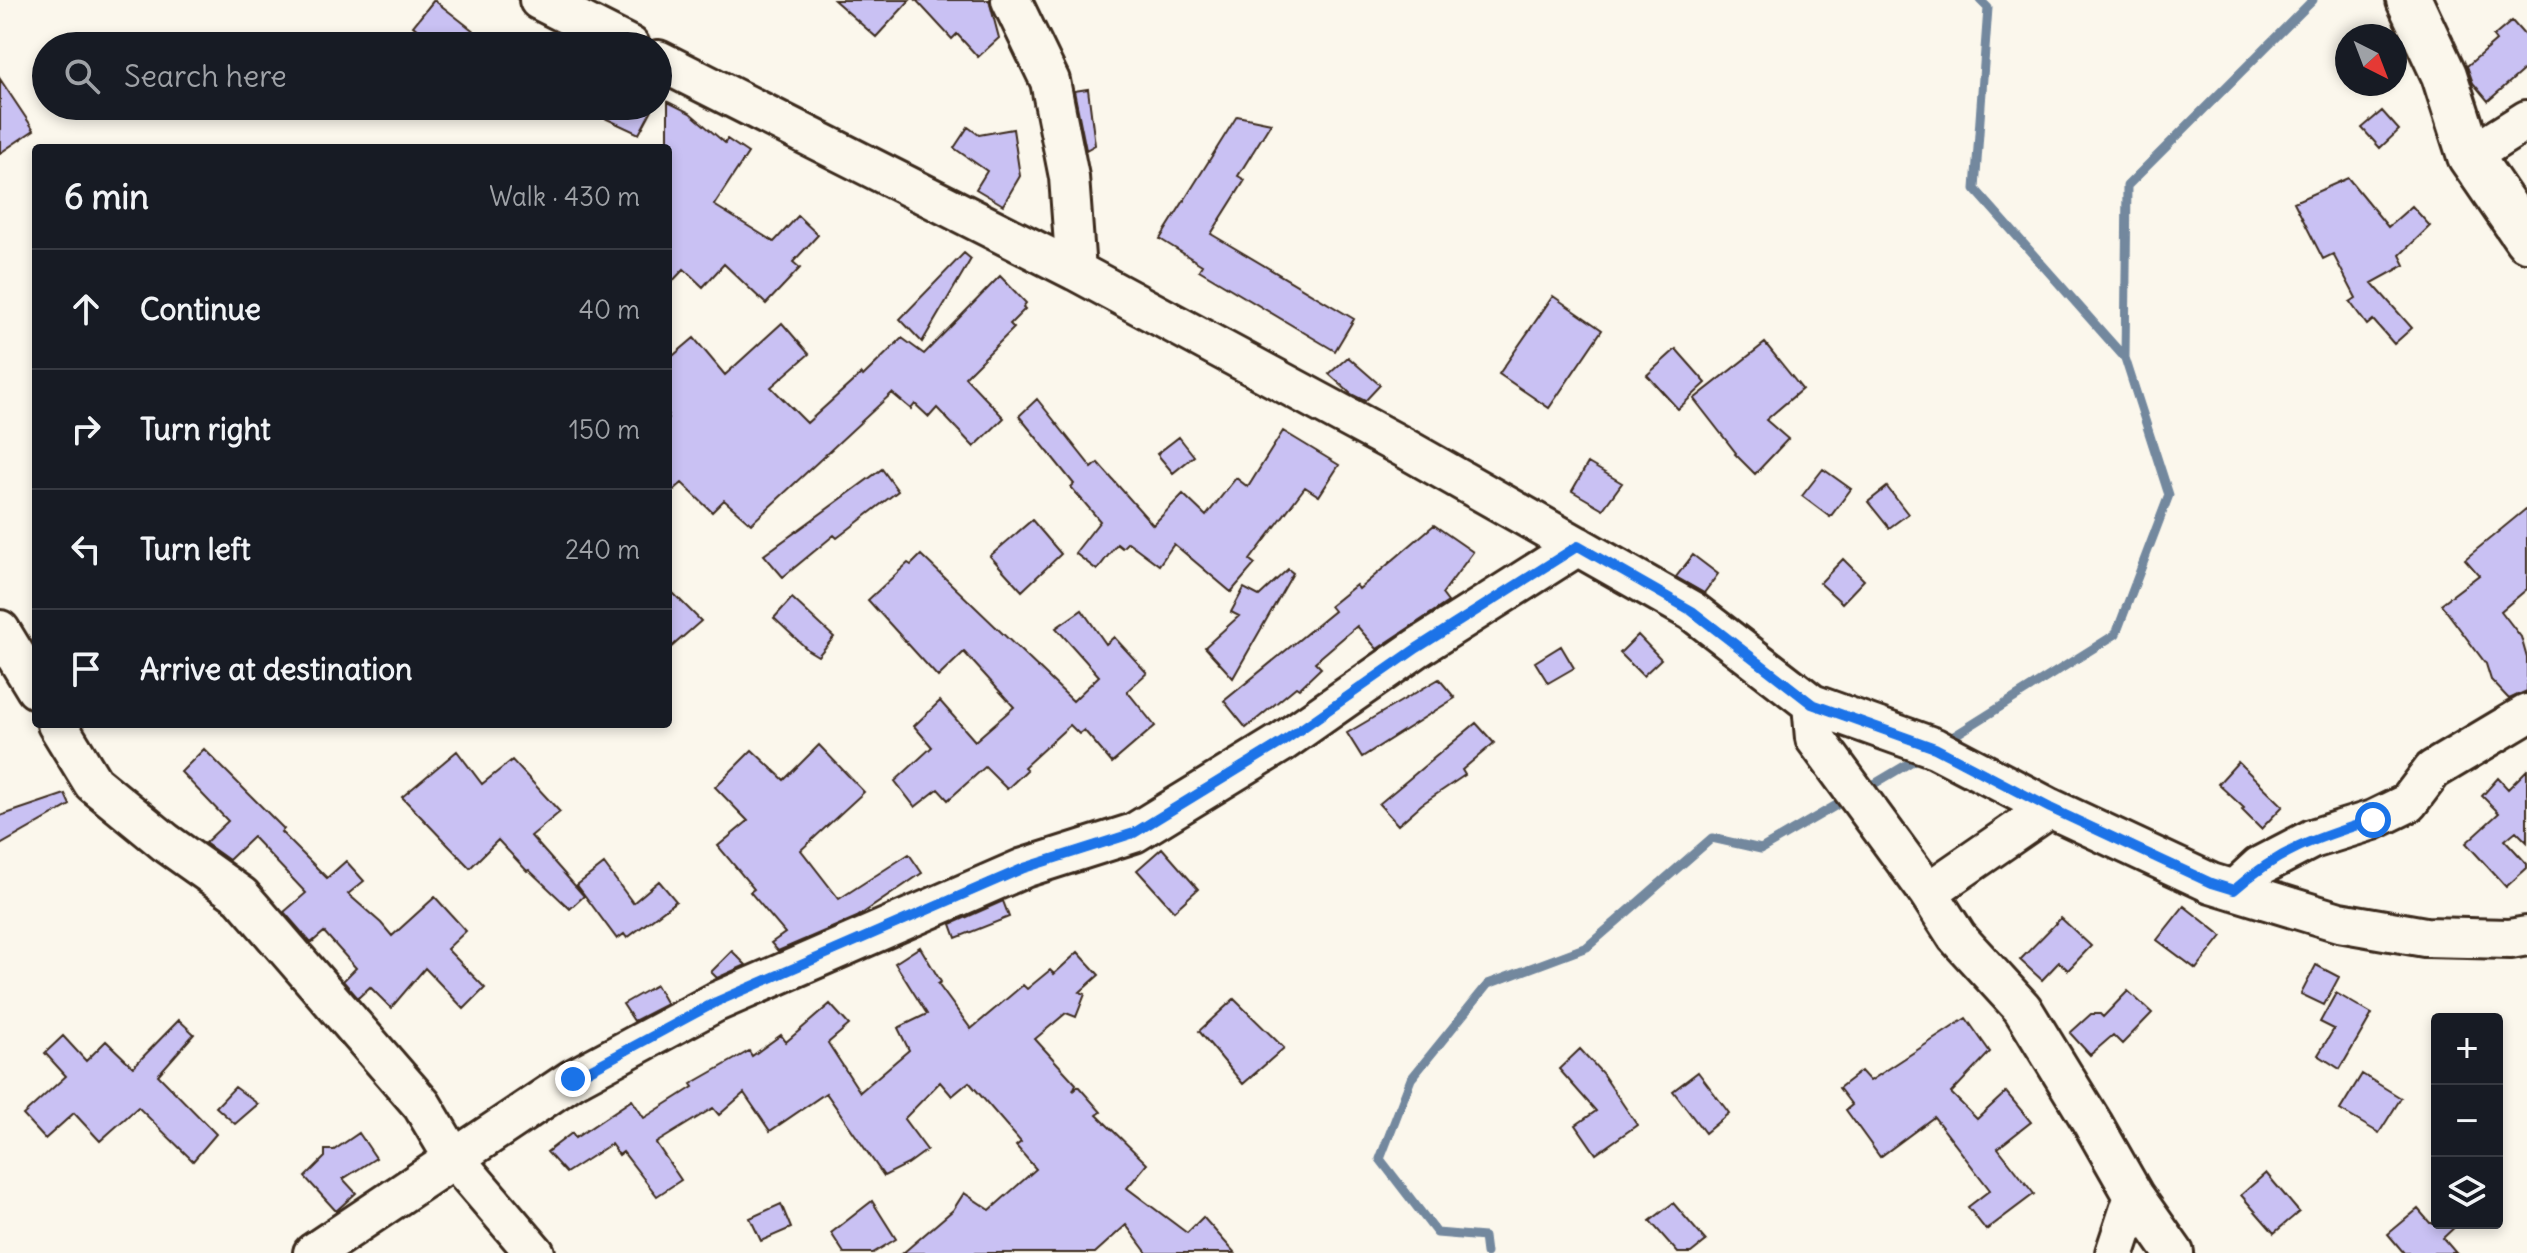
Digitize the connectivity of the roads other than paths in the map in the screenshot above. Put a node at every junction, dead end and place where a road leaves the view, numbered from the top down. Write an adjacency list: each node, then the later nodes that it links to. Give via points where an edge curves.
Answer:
1 (539, 0): 4 (street)
2 (1011, 0): 9 (street, via 1050,81 1069,177)
3 (2409, 0): 7 (street, via 2444,75)
4 (602, 32)
5 (672, 67): 9 (street)
6 (2527, 120): 7 (street)
7 (2470, 156): 8 (street)
8 (2527, 239)
9 (1076, 271): 10 (street)
10 (1578, 546): 13 (street, via 1692,611); 20 (street, via 1281,743 1134,833 1024,868 716,1002 573,1079)
11 (0, 630): 12 (street)
12 (32, 682)
13 (1812, 704): 16 (street, via 1935,748); 18 (street, via 1815,738)
14 (2527, 714): 17 (street, via 2433,770 2408,803 2312,839 2260,866)
15 (59, 728): 20 (street, via 93,783 241,896 422,1105)
16 (2050, 808): 17 (street); 18 (street)
17 (2234, 890): 19 (street, via 2339,922 2425,937)
18 (1928, 892): 21 (street, via 1957,937 2022,1008)
19 (2527, 936)
20 (453, 1157): 22 (street); 23 (street)
21 (2134, 1196): 24 (street); 25 (street)
22 (313, 1253)
23 (535, 1253)
24 (2115, 1253)
25 (2174, 1253)

